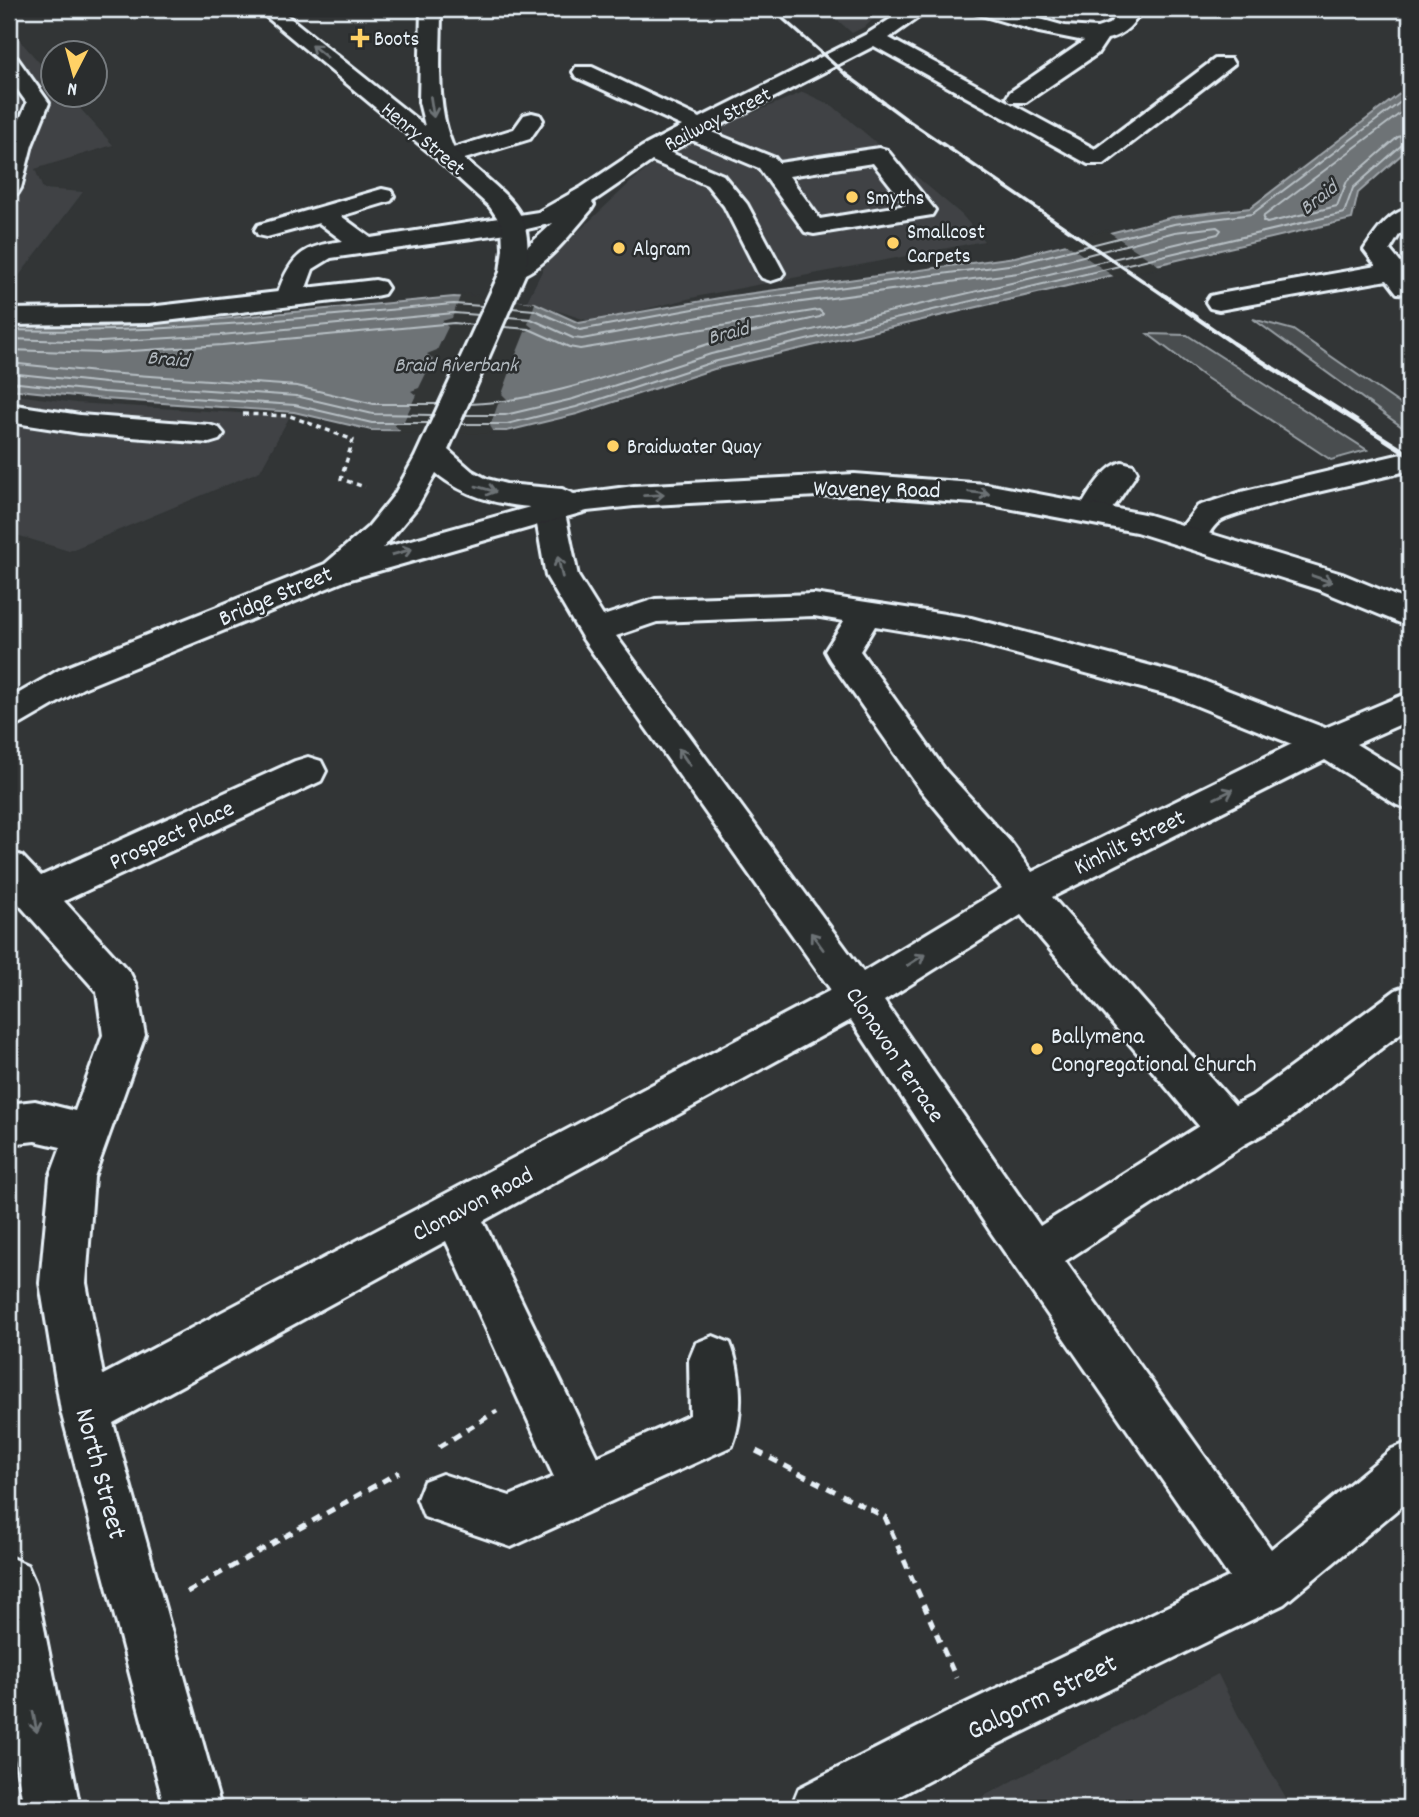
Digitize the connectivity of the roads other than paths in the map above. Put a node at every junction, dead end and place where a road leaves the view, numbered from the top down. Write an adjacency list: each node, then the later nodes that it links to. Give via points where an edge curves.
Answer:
1 (267, 9): 12 (street, Henry Street, one-way to 1)
2 (431, 9): 8 (street)
3 (920, 9): 7 (street, Railway Street)
4 (982, 9): 6 (street, via 1073,33)
5 (1133, 9): 6 (street, via 1114,31)
6 (1099, 35): 13 (street, via 1089,50)
7 (874, 38): 10 (street, via 1096,159); 15 (street, Railway Street)
8 (431, 61): 12 (street, via 400,83); 17 (street, one-way to 17, via 430,102)
9 (9, 63): 19 (street, via 38,103)
10 (1223, 64)
11 (584, 72): 15 (street)
12 (371, 93): 17 (street, Henry Street)
13 (1018, 97)
14 (532, 120): 17 (street, via 522,134)
15 (695, 128): 16 (street, Railway Street); 18 (street, via 767,163)
16 (650, 152): 20 (street, Railway Street); 28 (street, via 715,180 734,204)
17 (445, 154): 24 (street, Henry Street, via 499,201)
18 (773, 171): 18 (street, via 814,227 923,210 879,156)
19 (9, 188)
20 (591, 192): 24 (street, Railway Street, via 547,217); 27 (street, via 549,243)
21 (382, 196): 22 (street)
22 (323, 214): 25 (street); 26 (street)
23 (1410, 215): 29 (street, via 1390,230 1377,250)
24 (514, 225): 26 (street, Railway Street); 27 (street)
25 (267, 230)
26 (366, 246): 32 (street, Railway Street, via 308,259)
27 (513, 272): 37 (street, Bridge Street)
28 (771, 273)
29 (1401, 273): 31 (street); 33 (street)
30 (375, 288): 32 (street)
31 (1410, 291)
32 (289, 298): 34 (street, via 149,314)
33 (1219, 302)
34 (9, 317)
35 (9, 413): 36 (street, via 80,424)
36 (209, 434)
37 (436, 442): 40 (street, one-way to 40, via 452,474 481,490); 44 (street, Bridge Street, via 406,500 379,534)
38 (1410, 461): 43 (street, via 1209,513)
39 (1122, 472): 41 (street)
40 (586, 501): 41 (street, Waveney Road, one-way to 41, via 854,484 986,494); 42 (street, Waveney Road)
41 (1093, 512): 43 (street, Waveney Road)
42 (550, 513): 44 (street, Waveney Road, one-way to 42); 47 (street, Clonavon Terrace, one-way to 42, via 562,576)
43 (1190, 537): 46 (street, Waveney Road, one-way to 46, via 1331,582)
44 (336, 572): 48 (street, Bridge Street)
45 (862, 613): 47 (street, via 814,605 705,607 655,611); 52 (street, via 971,631 1184,687); 56 (street, via 859,630 842,651 946,796 1014,872)
46 (1410, 615)
47 (595, 631): 57 (street, Clonavon Terrace, one-way to 47)
48 (71, 679): 49 (street, Bridge Street); 51 (street, Bridge Street)
49 (9, 692)
50 (1410, 705): 52 (street, Kinhilt Street)
51 (9, 715)
52 (1326, 743): 54 (street); 56 (street, Kinhilt Street, one-way to 52)
53 (308, 771): 55 (street, Prospect Place)
54 (1410, 794)
55 (21, 882): 61 (street, North Street, via 116,985 124,1035)
56 (1025, 893): 57 (street, Kinhilt Street, one-way to 56); 60 (street)
57 (858, 996): 62 (street, Clonavon Road); 63 (street, Clonavon Terrace)
58 (1410, 1003): 60 (street, via 1267,1110)
59 (9, 1125): 61 (street, via 35,1121)
60 (1230, 1130): 63 (street)
61 (89, 1134): 65 (street, North Street, via 72,1177 63,1283)
62 (456, 1212): 65 (street, Clonavon Road); 67 (street)
63 (1034, 1255): 70 (street, Clonavon Terrace)
64 (713, 1360): 67 (street, via 715,1429)
65 (85, 1411): 72 (street, North Street)
66 (1410, 1467): 70 (street, Galgorm Street)
67 (584, 1489): 68 (street, via 511,1521)
68 (442, 1499)
69 (9, 1583): 71 (street, one-way to 71)
70 (1265, 1586): 73 (street, Galgorm Street)
71 (52, 1808)
72 (193, 1808)
73 (819, 1808)

